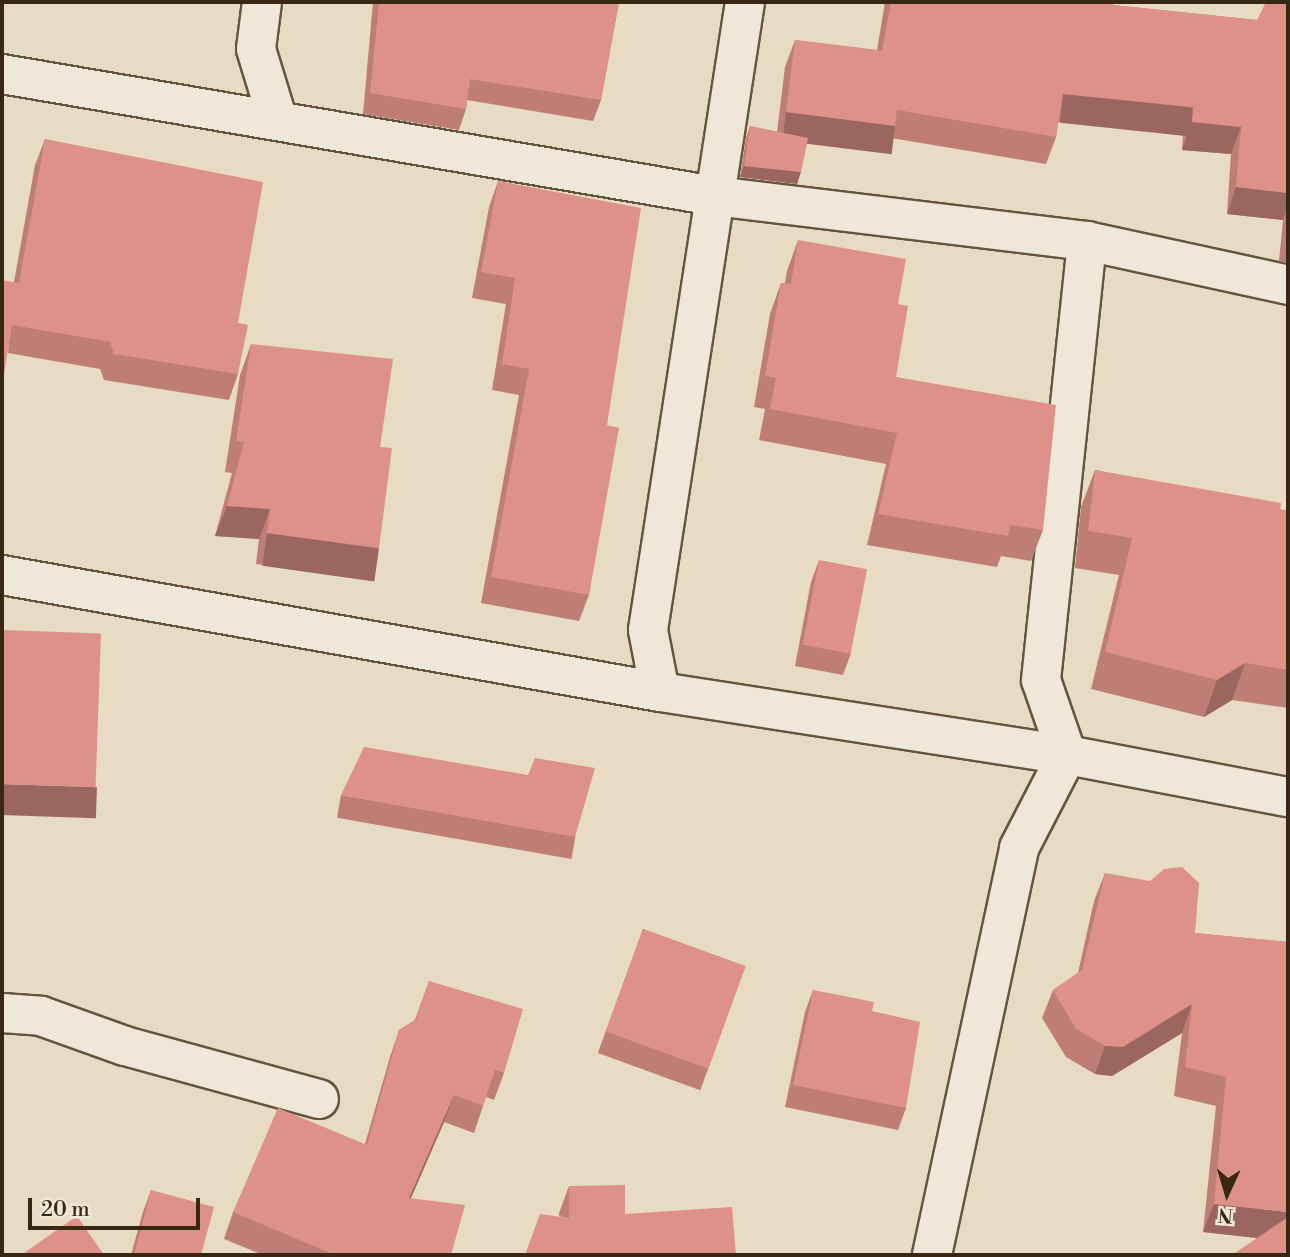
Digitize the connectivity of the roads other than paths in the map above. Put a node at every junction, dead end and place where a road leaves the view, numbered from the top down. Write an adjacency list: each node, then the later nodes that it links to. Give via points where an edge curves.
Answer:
1 (262, 2): 4 (street, via 256,49)
2 (745, 2): 5 (street)
3 (2, 75): 4 (street)
4 (278, 121): 5 (street)
5 (714, 196): 6 (street); 9 (street, via 648,629)
6 (1087, 241): 7 (street); 10 (street, via 1041,680)
7 (1288, 285)
8 (2, 575): 9 (street)
9 (660, 692): 10 (street)
10 (1066, 755): 11 (street); 14 (street, via 1019,848)
11 (1288, 797)
12 (2, 1013): 13 (street, via 41,1016 125,1045)
13 (318, 1099)
14 (932, 1255)

